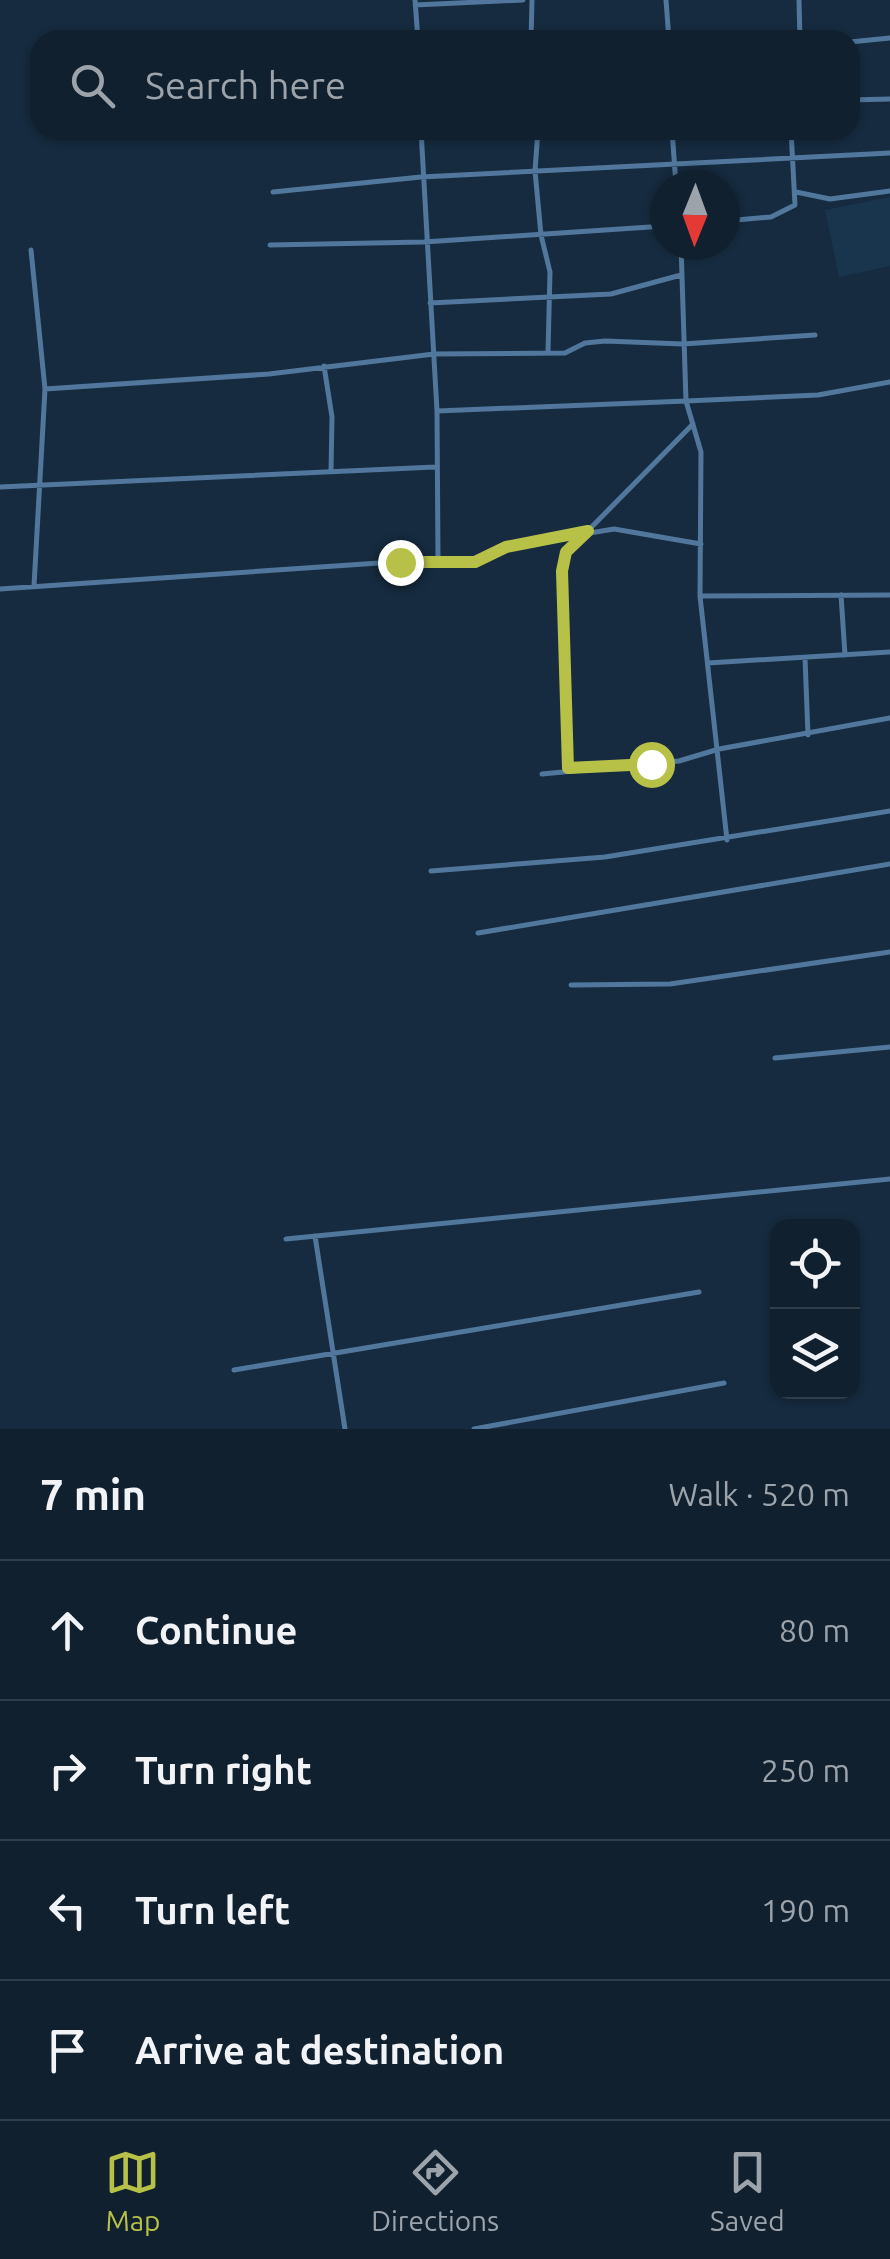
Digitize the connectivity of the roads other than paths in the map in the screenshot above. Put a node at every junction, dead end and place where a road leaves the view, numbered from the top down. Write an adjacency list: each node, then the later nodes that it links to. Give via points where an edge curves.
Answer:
1 (524, 0): 5 (street)
2 (532, 0): 7 (street)
3 (666, 0): 8 (street)
4 (800, 0): 9 (street)
5 (415, 3): 6 (street)
6 (417, 30)
7 (531, 30)
8 (668, 30)
9 (800, 30)
10 (890, 38): 11 (street)
11 (860, 41)
12 (890, 99): 13 (street)
13 (860, 100)
14 (421, 140): 23 (street)
15 (537, 140): 22 (street)
16 (673, 140): 20 (street)
17 (792, 140): 19 (street)
18 (890, 152): 19 (street)
19 (793, 160): 20 (street); 26 (street)
20 (674, 163): 21 (street); 22 (street)
21 (675, 170)
22 (535, 171): 23 (street); 29 (street)
23 (421, 177): 25 (street); 30 (street)
24 (890, 190): 26 (street, via 830,199)
25 (273, 192)
26 (796, 192): 27 (street, via 788,212)
27 (740, 219)
28 (650, 227): 29 (street)
29 (540, 235): 30 (street); 35 (street, via 547,248)
30 (424, 242): 31 (street); 36 (street)
31 (270, 244)
32 (30, 250): 43 (street)
33 (681, 260): 34 (street)
34 (681, 275): 35 (street, via 611,294); 38 (street)
35 (549, 296): 36 (street); 39 (street)
36 (430, 303): 40 (street)
37 (815, 335): 38 (street)
38 (682, 344): 39 (street, via 586,342); 44 (street)
39 (548, 352): 40 (street)
40 (434, 354): 41 (street); 45 (street)
41 (324, 366): 43 (street); 48 (street)
42 (890, 382): 44 (street, via 818,395)
43 (45, 389): 49 (street)
44 (686, 401): 45 (street); 46 (street)
45 (437, 411): 47 (street)
46 (692, 424): 51 (street); 52 (street, via 700,452)
47 (435, 467): 48 (street); 53 (street)
48 (331, 472): 49 (street)
49 (42, 486): 50 (street); 54 (street)
50 (0, 487)
51 (588, 531): 52 (street, via 614,528); 53 (street, via 506,547 475,562); 66 (street, via 566,552 562,571)
52 (701, 544): 57 (street)
53 (438, 559): 54 (street)
54 (34, 587): 55 (street)
55 (0, 589)
56 (841, 595): 57 (street); 58 (street); 60 (street)
57 (700, 596): 62 (street)
58 (890, 596)
59 (890, 652): 60 (street)
60 (845, 656): 61 (street)
61 (805, 658): 62 (street); 64 (street)
62 (708, 663): 65 (street)
63 (890, 718): 64 (street)
64 (808, 735): 65 (street)
65 (719, 749): 66 (street, via 679,761); 69 (street)
66 (568, 768): 67 (street)
67 (542, 774)
68 (890, 812): 69 (street)
69 (727, 840): 71 (street)
70 (890, 864): 72 (street)
71 (431, 870)
72 (478, 933)
73 (890, 952): 74 (street, via 670,984)
74 (571, 985)
75 (890, 1047): 76 (street)
76 (775, 1058)
77 (890, 1179): 78 (street)
78 (315, 1236): 79 (street); 81 (street)
79 (286, 1238)
80 (699, 1292): 81 (street)
81 (330, 1357): 82 (street); 84 (street)
82 (234, 1370)
83 (724, 1383): 85 (street)
84 (345, 1429)
85 (474, 1429)

